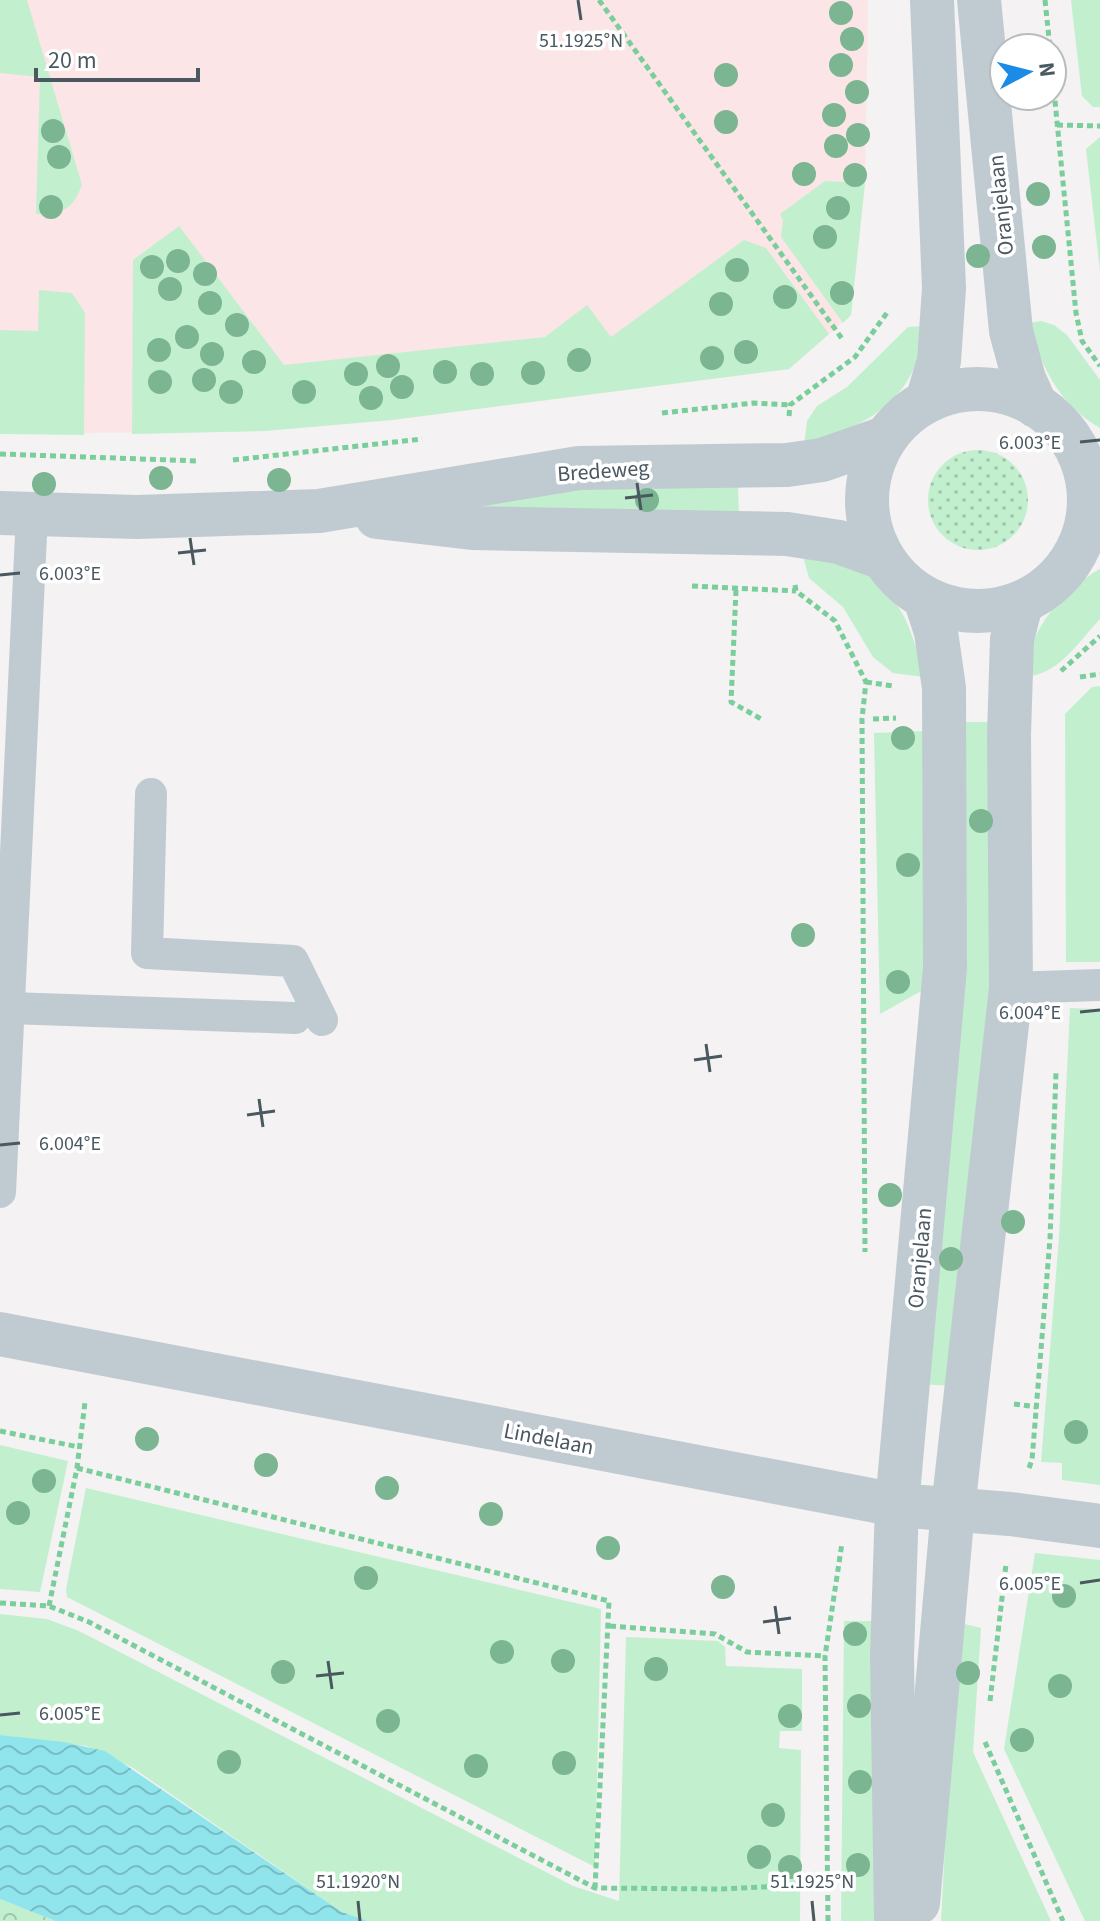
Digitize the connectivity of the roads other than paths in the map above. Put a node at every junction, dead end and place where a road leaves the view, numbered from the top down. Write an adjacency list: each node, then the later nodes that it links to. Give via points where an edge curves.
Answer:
1 (932, 0): 3 (street, via 944,261 939,361)
2 (979, 0): 4 (street, Oranjelaan, via 1011,331)
3 (927, 401): 4 (street, via 982,389); 5 (street)
4 (1036, 406): 6 (street)
5 (885, 438): 7 (street, Bredeweg, via 822,460 787,465 579,468); 10 (street, via 869,477 867,498)
6 (1089, 453): 9 (street)
7 (319, 511): 8 (street, Bredeweg, via 137,517); 10 (street, Bredeweg, via 472,528 787,534 839,542)
8 (16, 514): 16 (lane)
9 (1090, 542): 12 (street, via 1045,589)
10 (883, 558): 11 (street, via 901,581)
11 (925, 598): 12 (street, via 955,609 988,612); 19 (street, Oranjelaan, via 944,688 945,968)
12 (1021, 604): 15 (street, via 1012,639 1009,735)
13 (151, 794): 16 (lane, via 147,953 293,961 309,1019)
14 (1100, 985): 15 (lane)
15 (1011, 988): 20 (street)
16 (10, 1008): 17 (lane)
17 (0, 1192)
18 (0, 1334): 19 (street, Lindelaan)
19 (897, 1505): 20 (street, Lindelaan); 22 (street, Oranjelaan, via 892,1656)
20 (953, 1509): 21 (street, Lindelaan); 23 (street)
21 (1100, 1526)
22 (896, 1921)
23 (916, 1921)

